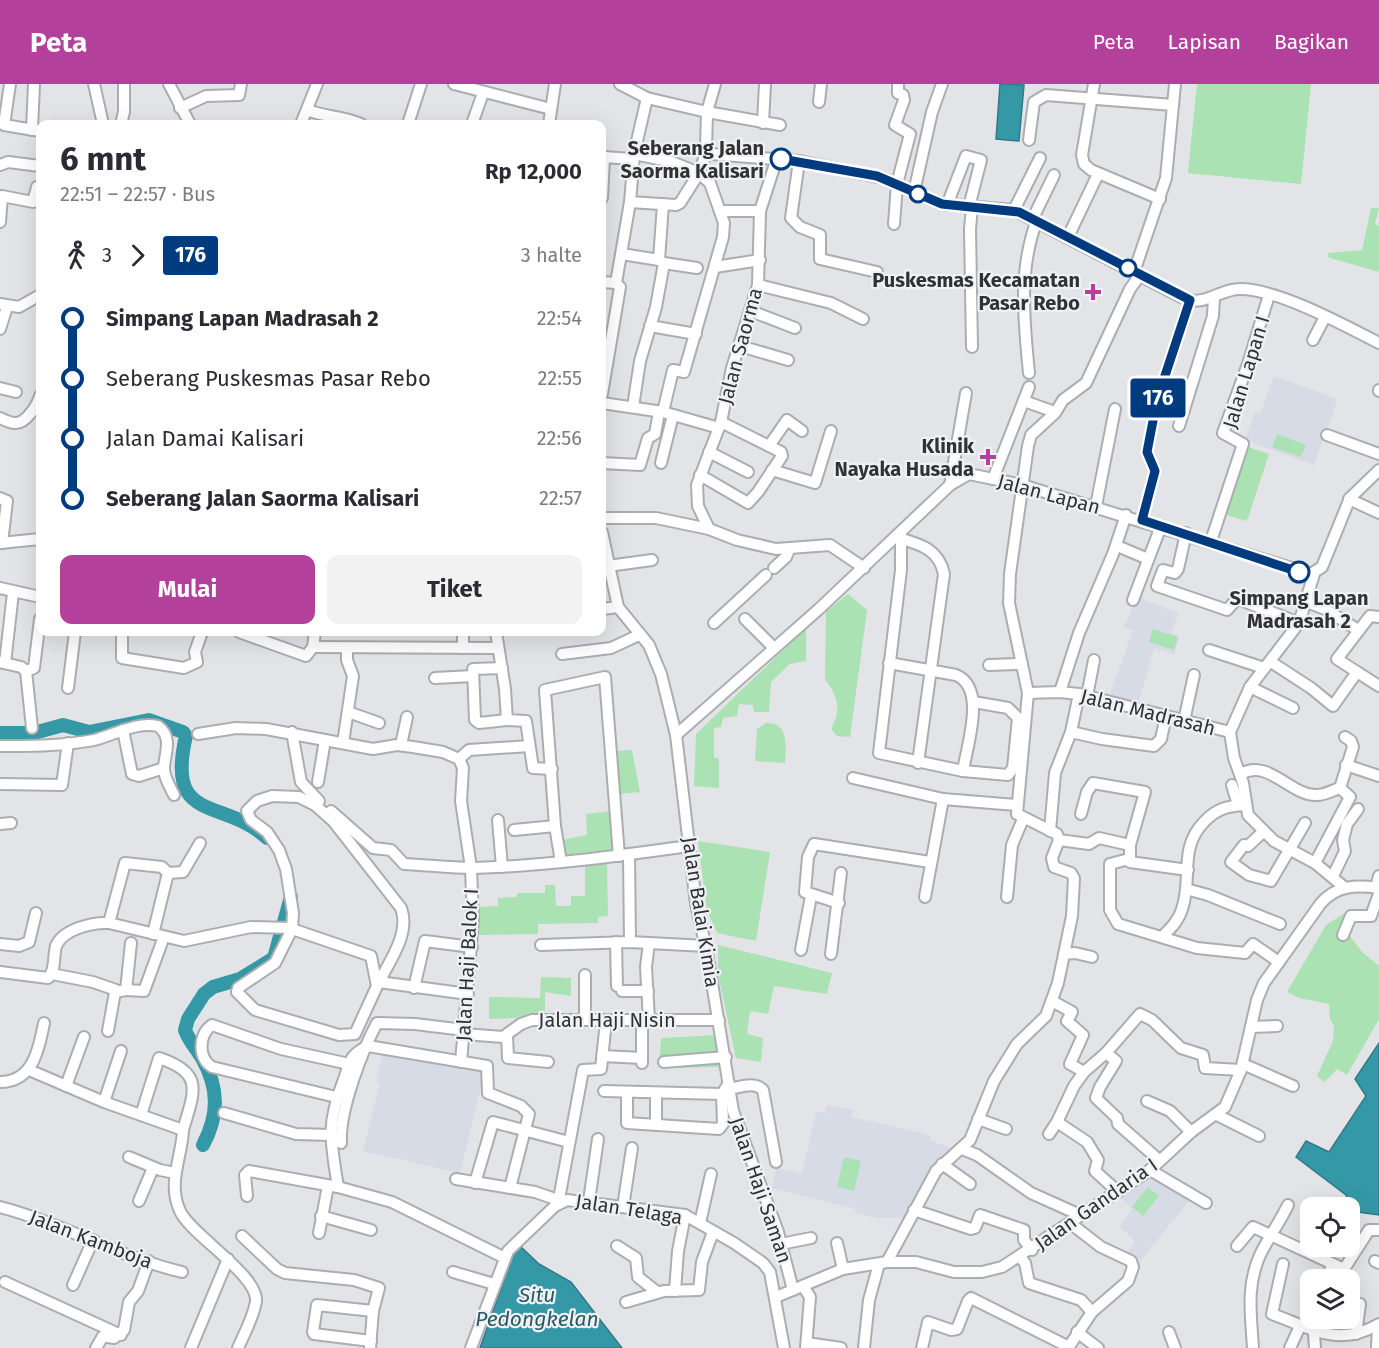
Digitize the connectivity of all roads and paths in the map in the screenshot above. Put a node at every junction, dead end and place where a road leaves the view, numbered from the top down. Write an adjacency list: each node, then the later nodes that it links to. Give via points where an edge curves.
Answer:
1 (10, 84): 39 (street)
2 (34, 84): 40 (street)
3 (94, 84): 29 (street)
4 (124, 84): 30 (street)
5 (168, 84): 25 (street)
6 (241, 84): 25 (street, via 239,95 206,96)
7 (317, 84): 27 (street)
8 (420, 84): 34 (street)
9 (454, 84): 20 (street)
10 (555, 84): 26 (street)
11 (620, 84): 21 (street)
12 (645, 84): 21 (street)
13 (715, 84): 28 (street)
14 (765, 84): 37 (street)
15 (821, 84): 23 (street)
16 (898, 84): 53 (street, via 898,93 904,100 896,126 910,134)
17 (942, 84): 54 (street)
18 (1094, 84): 22 (street)
19 (1175, 84): 24 (street)
20 (481, 89): 26 (street); 35 (street)
21 (644, 97): 28 (street); 43 (street)
22 (1092, 99): 24 (street); 41 (street, via 1038,97); 51 (street, via 1082,159 1087,168)
23 (819, 102)
24 (1173, 105): 57 (street, via 1166,178)
25 (180, 108): 31 (street)
26 (551, 109): 36 (street)
27 (307, 110): 32 (street); 33 (street)
28 (707, 112): 37 (street); 42 (street)
29 (103, 120)
30 (122, 120)
31 (188, 120)
32 (303, 120)
33 (350, 120)
34 (409, 120)
35 (473, 120)
36 (550, 120)
37 (763, 123): 38 (street)
38 (780, 125)
39 (6, 127): 40 (street)
40 (36, 131)
41 (1029, 140)
42 (707, 151): 45 (street); 50 (street)
43 (633, 156): 44 (street); 50 (street, via 669,161); 58 (street)
44 (606, 158)
45 (777, 158): 47 (street); 64 (street, Jalan Saorma)
46 (1040, 158): 62 (street)
47 (799, 161): 53 (street, via 877,176); 74 (street, via 791,218 808,232 820,235 820,259)
48 (0, 165): 49 (street, via 8,162)
49 (36, 166)
50 (699, 173): 59 (street, via 680,204); 63 (street, via 710,183)
51 (1098, 174): 57 (street); 68 (street)
52 (1054, 175): 65 (street)
53 (897, 184): 54 (street); 67 (street)
54 (914, 192): 60 (street)
55 (36, 193): 56 (street, via 33,202)
56 (1, 196): 66 (street)
57 (1160, 199): 75 (street)
58 (630, 202): 59 (street); 69 (street)
59 (663, 204): 71 (street)
60 (947, 205): 61 (street); 61 (street, via 966,156 981,160)
61 (971, 207): 62 (street); 95 (street)
62 (1014, 210): 65 (street)
63 (720, 211): 64 (street); 72 (street, via 724,229)
64 (760, 211): 70 (street, Jalan Saorma)
65 (1035, 219): 68 (street); 97 (street, via 1024,271)
66 (0, 222)
67 (894, 224)
68 (1068, 237): 75 (street)
69 (622, 254): 71 (street); 77 (street)
70 (760, 260): 72 (street); 78 (street, Jalan Saorma)
71 (661, 262): 73 (street); 87 (street)
72 (715, 267): 90 (street)
73 (697, 268)
74 (877, 272)
75 (1137, 273): 82 (street); 126 (street, via 1086,383 1063,400 1055,413 1030,435)
76 (606, 282): 77 (street)
77 (616, 283): 91 (street, via 620,287)
78 (758, 285): 84 (street, Jalan Saorma); 86 (street, via 831,303)
79 (1269, 295): 80 (street, via 1237,289); 85 (street); 138 (street, Jalan Lapan I, via 1224,433 1243,444)
80 (1214, 297): 82 (street); 111 (street, via 1213,316)
81 (36, 298): 83 (street, via 23,306)
82 (1190, 300): 132 (street, via 1164,373 1147,454 1155,471)
83 (4, 305): 88 (street)
84 (751, 311): 89 (street); 94 (street, Jalan Saorma)
85 (1324, 317): 92 (street); 93 (street)
86 (863, 319)
87 (650, 326): 90 (street); 104 (street)
88 (0, 328)
89 (795, 328)
90 (696, 334): 108 (street, via 684,372 673,370)
91 (606, 339)
92 (1314, 340)
93 (1379, 343)
94 (740, 346): 96 (street); 110 (street, Jalan Saorma)
95 (972, 347)
96 (788, 360)
97 (1029, 373)
98 (1029, 387): 102 (street)
99 (0, 388): 100 (street)
100 (16, 393)
101 (966, 393): 125 (street)
102 (1024, 401): 107 (street); 124 (street)
103 (606, 404): 104 (street)
104 (633, 407): 108 (street)
105 (1115, 409): 129 (street)
106 (36, 410): 109 (street, via 14,423)
107 (1052, 411)
108 (665, 413): 110 (street); 118 (street, via 655,434 648,438 640,465); 119 (street)
109 (0, 418)
110 (720, 425): 115 (street); 116 (street, Jalan Saorma)
111 (1179, 426)
112 (802, 431): 115 (street, via 787,420)
113 (831, 431): 120 (street, via 814,483)
114 (1327, 435): 117 (street)
115 (769, 446): 120 (street, via 782,454)
116 (709, 452): 122 (street); 123 (street, Jalan Saorma)
117 (1379, 454)
118 (606, 463)
119 (661, 463)
120 (772, 470): 123 (street, via 748,503)
121 (1379, 470): 128 (street)
122 (747, 472)
123 (700, 475): 134 (street, Jalan Saorma, via 698,506)
124 (993, 478): 125 (street, Jalan Lapan, via 969,474); 126 (street, Jalan Lapan)
125 (950, 485): 136 (street, Jalan Lapan)
126 (1022, 485): 129 (street, Jalan Lapan); 180 (street, via 1009,603)
127 (3, 499): 139 (street)
128 (1349, 499): 130 (street); 148 (street, via 1322,567)
129 (1096, 506): 132 (street, Jalan Lapan)
130 (1379, 513)
131 (606, 518): 134 (street, via 644,516)
132 (1133, 519): 133 (street, Jalan Lapan); 140 (street); 193 (street, via 1113,554 1079,633)
133 (1161, 526): 135 (street, Jalan Lapan); 143 (street)
134 (709, 529): 141 (street, via 748,544)
135 (1186, 533): 138 (street, Jalan Lapan); 159 (street, via 1178,569 1175,573 1164,570 1157,586 1228,610 1236,600 1241,600)
136 (901, 536): 146 (street, Jalan Lapan); 179 (street, via 902,570); 184 (street, via 925,546 942,566 944,579)
137 (36, 539): 139 (street)
138 (1211, 541): 148 (street, Jalan Lapan)
139 (1, 543)
140 (1122, 548): 143 (street); 147 (street)
141 (789, 550): 146 (street, via 830,545); 158 (street)
142 (606, 555): 145 (street)
143 (1148, 559): 152 (street)
144 (652, 560): 145 (street)
145 (608, 566): 154 (street)
146 (864, 568): 173 (street, Jalan Lapan)
147 (1113, 571)
148 (1314, 574): 153 (street, Jalan Madrasah)
149 (0, 588): 150 (street)
150 (13, 592): 151 (street); 178 (street)
151 (36, 596)
152 (1133, 600)
153 (1307, 602): 159 (street, Jalan Madrasah); 160 (street)
154 (618, 608): 155 (street); 161 (street, Jalan Balai Kimia)
155 (606, 609)
156 (1379, 617): 160 (street, via 1370,616)
157 (745, 619): 173 (street)
158 (714, 623)
159 (1299, 623): 182 (street, Jalan Madrasah)
160 (1358, 630): 186 (street, via 1337,658)
161 (639, 635): 176 (street, via 610,648); 210 (street, Jalan Balai Kimia, via 658,664)
162 (38, 636): 185 (street, via 34,668)
163 (74, 636): 192 (street)
164 (122, 636): 165 (street, via 122,658 184,668 197,662 195,652)
165 (201, 636)
166 (250, 636): 170 (street, via 306,656)
167 (314, 636): 170 (street)
168 (463, 636): 171 (street)
169 (496, 636): 172 (street)
170 (313, 647): 174 (street)
171 (463, 648): 172 (street); 174 (street)
172 (497, 648): 183 (street)
173 (774, 648): 210 (street, Jalan Lapan)
174 (347, 649): 198 (street, via 353,676)
175 (1209, 650): 182 (street)
176 (562, 654)
177 (1094, 660): 195 (street)
178 (2, 662): 185 (street)
179 (889, 663): 184 (street); 219 (street, via 878,752)
180 (1022, 664): 181 (street); 194 (street)
181 (989, 665)
182 (1267, 665): 186 (street, via 1311,688 1333,706); 191 (street, Jalan Madrasah)
183 (502, 668): 188 (street, via 474,669); 201 (street)
184 (931, 670): 196 (street, via 964,678); 219 (street)
185 (26, 671): 204 (street)
186 (1357, 672): 190 (street)
187 (1194, 675): 202 (street)
188 (473, 676): 189 (street); 201 (street, via 476,722)
189 (435, 678)
190 (1379, 686)
191 (1250, 687): 197 (street); 208 (street, Jalan Madrasah)
192 (68, 688)
193 (1060, 692): 194 (street, Jalan Madrasah); 195 (street, Jalan Madrasah)
194 (1028, 693): 233 (street)
195 (1082, 695): 199 (street, Jalan Madrasah); 207 (street)
196 (974, 702): 223 (street); 223 (street, via 1008,708 1018,718 1013,768 1005,776)
197 (1293, 708)
198 (348, 712): 203 (street); 214 (street)
199 (1166, 716): 202 (street, Jalan Madrasah); 207 (street, via 1161,739 1154,746)
200 (407, 717): 215 (street)
201 (507, 720): 217 (street, via 526,721)
202 (1184, 722): 208 (street, Jalan Madrasah)
203 (379, 723)
204 (32, 728)
205 (123, 730): 213 (street, via 95,740); 221 (street, via 132,774 139,776); 221 (street, via 153,724 162,728 168,750)
206 (292, 732): 209 (street, via 236,728); 212 (street); 255 (street, via 305,789 373,848 391,850 402,864)
207 (1071, 732): 242 (street, via 1055,773)
208 (1230, 732): 224 (street)
209 (198, 734)
210 (676, 735): 247 (street, Jalan Balai Kimia)
211 (1345, 737): 220 (street, via 1353,747)
212 (325, 740): 214 (street); 227 (street)
213 (68, 743): 216 (street); 228 (street, via 62,785)
214 (344, 743): 215 (street, via 373,749)
215 (401, 745): 218 (street)
216 (0, 746)
217 (529, 746): 218 (street, via 469,750); 222 (street, via 533,768)
218 (459, 759): 255 (street, Jalan Haji Balok I)
219 (918, 763): 223 (street)
220 (1346, 765): 225 (street); 230 (street)
221 (164, 768): 231 (street)
222 (552, 769): 240 (street); 249 (street, via 545,690 604,677)
223 (963, 771)
224 (1241, 774): 230 (street, via 1251,770 1271,774 1315,795); 234 (street)
225 (1379, 776)
226 (853, 778): 232 (street)
227 (318, 782)
228 (0, 784)
229 (1232, 785): 234 (street)
230 (1340, 788): 253 (street, via 1350,797)
231 (174, 795)
232 (943, 799): 233 (street); 252 (street)
233 (1016, 805): 237 (street, via 1017,814)
234 (1241, 805): 243 (street); 256 (street, via 1216,811 1194,834 1188,848)
235 (1358, 809): 259 (street, via 1347,825 1345,851)
236 (1081, 814): 246 (street, via 1093,783 1146,793)
237 (1023, 819): 242 (street); 266 (street, via 1012,844)
238 (498, 820): 254 (street)
239 (1305, 823): 248 (street)
240 (555, 826): 241 (street); 251 (street)
241 (514, 830)
242 (1050, 831): 244 (street)
243 (1264, 831): 248 (street); 248 (street, via 1252,844 1244,845 1232,864 1250,875 1272,880)
244 (1059, 840): 246 (street, via 1089,844 1099,838); 286 (street, via 1052,858 1054,867 1074,878)
245 (200, 843): 257 (street, via 183,872)
246 (1130, 845): 250 (street)
247 (689, 846): 249 (street); 282 (street, Jalan Balai Kimia)
248 (1290, 851): 253 (street)
249 (624, 855): 251 (street); 277 (street)
250 (1129, 859): 256 (street, via 1137,864); 274 (street, via 1110,864 1113,919 1118,924)
251 (561, 862): 254 (street)
252 (930, 862): 264 (street, via 814,844 804,877 805,892); 265 (street)
253 (1315, 863): 259 (street)
254 (502, 867): 255 (street)
255 (471, 868): 283 (street, Jalan Haji Balok I)
256 (1188, 870): 262 (street)
257 (168, 873): 269 (street, via 162,867 125,863); 272 (street)
258 (842, 873): 267 (street)
259 (1333, 876): 261 (street)
260 (1379, 876): 263 (street)
261 (1344, 887): 263 (street); 288 (street, Jalan Gandaria I, via 1321,903)
262 (1186, 889): 270 (street); 274 (street, via 1182,911)
263 (1378, 890): 273 (street, via 1371,916 1351,916)
264 (811, 896): 267 (street); 284 (street)
265 (925, 897)
266 (1007, 897)
267 (839, 903): 285 (street)
268 (36, 913): 280 (street, via 26,944)
269 (108, 923): 272 (street); 290 (street, via 93,924 61,938)
270 (1280, 924)
271 (287, 928): 272 (street, via 251,927 190,941); 292 (street, via 370,955); 292 (street, via 275,963 237,989 249,1007 339,1035 351,1035 361,1024); 292 (street, via 292,907 283,860 272,838 251,820 247,811 257,801 272,796 299,797 325,812 401,908 402,932)
272 (153, 934)
273 (1343, 935)
274 (1164, 936): 288 (street, via 1197,948 1243,952 1253,944)
275 (162, 942): 294 (street, via 144,991)
276 (616, 942): 277 (street); 281 (street); 295 (street, via 620,989)
277 (630, 942): 279 (street)
278 (131, 943): 294 (street)
279 (649, 943): 282 (street); 295 (street)
280 (0, 944)
281 (541, 945)
282 (706, 946): 299 (street, Jalan Balai Kimia)
283 (472, 947): 293 (street, via 424,942); 296 (street, Jalan Haji Balok I)
284 (801, 950)
285 (831, 954)
286 (1064, 954): 287 (street); 297 (street)
287 (1092, 957)
288 (1279, 962): 304 (street, Jalan Gandaria I, via 1260,992)
289 (0, 972): 290 (street, via 44,979)
290 (52, 974): 294 (street)
291 (585, 975): 298 (street)
292 (377, 984): 293 (street)
293 (414, 988): 296 (street)
294 (121, 990): 305 (street)
295 (648, 991): 301 (street)
296 (468, 994): 306 (street, Jalan Haji Balok I)
297 (1052, 1001): 319 (street, via 1072,1012 1067,1022 1083,1035 1070,1064); 334 (street, via 1039,1026 1022,1038 1005,1063)
298 (585, 1020): 300 (street, Jalan Haji Nisin); 307 (street, Jalan Haji Nisin, via 532,1020)
299 (719, 1020): 301 (street, Jalan Haji Nisin); 313 (street, Jalan Balai Kimia)
300 (606, 1021): 301 (street, Jalan Haji Nisin); 312 (street)
301 (645, 1021): 312 (street, via 642,1061)
302 (44, 1023): 320 (street)
303 (1277, 1026): 304 (street)
304 (1251, 1027): 318 (street, Jalan Gandaria I)
305 (108, 1031)
306 (464, 1032): 307 (street); 309 (street, via 380,1022); 314 (street, Jalan Haji Balok I)
307 (507, 1036): 315 (street, via 508,1058)
308 (84, 1037): 322 (street)
309 (362, 1049): 314 (street); 317 (street); 346 (street, via 342,1122)
310 (121, 1051): 330 (street)
311 (1106, 1053): 318 (street, via 1141,1014 1181,1048 1204,1056 1205,1068); 319 (street); 350 (street, via 1116,1061 1096,1096 1118,1124)
312 (602, 1056): 345 (street, via 601,1070 583,1070)
313 (726, 1057): 316 (street); 324 (street, Jalan Balai Kimia)
314 (461, 1062): 339 (street, via 488,1066 488,1093 527,1112)
315 (548, 1062)
316 (664, 1062)
317 (349, 1064): 328 (street); 328 (street, via 281,1049 212,1025 208,1029 201,1052 204,1062 212,1067)
318 (1242, 1067): 323 (street); 333 (street, Jalan Gandaria I, via 1225,1107)
319 (1088, 1069): 335 (street)
320 (29, 1070): 321 (street); 322 (street)
321 (0, 1082)
322 (66, 1086): 330 (street)
323 (1293, 1086)
324 (727, 1089): 327 (street); 336 (street, via 719,1129); 351 (street, via 751,1085 763,1090); 386 (street, Jalan Haji Saman)
325 (604, 1091): 326 (street)
326 (627, 1092): 327 (street); 336 (street, via 627,1122)
327 (656, 1093): 336 (street)
328 (336, 1097): 342 (street)
329 (1147, 1101): 340 (street, via 1170,1111)
330 (104, 1102): 332 (street)
331 (224, 1113): 342 (street, via 296,1134)
332 (141, 1115): 338 (street); 338 (street, via 159,1059 172,1063 190,1075 194,1087)
333 (1217, 1115): 340 (street, Jalan Gandaria I); 343 (street)
334 (978, 1119): 337 (street); 348 (street)
335 (1057, 1122): 341 (street); 362 (street, via 1087,1142 1099,1161 1095,1171)
336 (656, 1124)
337 (1006, 1129)
338 (183, 1130): 355 (street)
339 (525, 1132): 345 (street); 358 (street, via 493,1122); 361 (street)
340 (1191, 1132): 350 (street, Jalan Gandaria I)
341 (1049, 1134)
342 (330, 1135): 360 (street)
343 (1259, 1136)
344 (598, 1139): 366 (street)
345 (569, 1142): 364 (street)
346 (341, 1143)
347 (632, 1148): 370 (street)
348 (962, 1149): 352 (street); 373 (street, via 977,1155 1031,1193)
349 (129, 1157): 353 (street)
350 (1159, 1160): 354 (street, Jalan Gandaria I)
351 (776, 1162)
352 (942, 1164): 359 (street); 371 (street)
353 (153, 1168): 355 (street); 365 (street)
354 (1150, 1170): 362 (street, Jalan Gandaria I); 367 (street)
355 (175, 1173): 393 (street, via 177,1203 184,1219)
356 (711, 1173): 375 (street)
357 (456, 1179): 358 (street)
358 (475, 1183): 361 (street)
359 (970, 1184)
360 (333, 1186): 363 (street, via 249,1171 245,1176); 374 (street); 391 (street, via 392,1202)
361 (510, 1188): 364 (street)
362 (1118, 1192): 373 (street, Jalan Gandaria I)
363 (247, 1196)
364 (560, 1200): 366 (street, Jalan Telaga); 391 (street, Jalan Telaga, via 517,1240)
365 (139, 1201)
366 (589, 1201): 370 (street, Jalan Telaga)
367 (1206, 1203)
368 (1288, 1205): 382 (street)
369 (0, 1207): 384 (street, Jalan Kamboja)
370 (623, 1207): 372 (street, Jalan Telaga)
371 (914, 1210): 389 (street, via 970,1229 981,1215 1024,1230 1024,1240); 392 (street)
372 (685, 1215): 375 (street, Jalan Telaga); 405 (street)
373 (1080, 1215): 376 (street, Jalan Gandaria I)
374 (321, 1216): 377 (street); 380 (street)
375 (700, 1222): 379 (street, Jalan Telaga)
376 (1070, 1223): 389 (street, Jalan Gandaria I); 410 (street, via 1133,1264 1128,1281)
377 (371, 1230)
378 (1379, 1230): 396 (street, via 1370,1230 1344,1269)
379 (713, 1232): 405 (street, via 702,1262 700,1289); 407 (street, Jalan Telaga, via 763,1263 770,1272)
380 (319, 1233)
381 (242, 1236): 409 (street, via 285,1273 354,1280 379,1288)
382 (1271, 1237): 388 (street, via 1253,1227); 396 (street); 435 (street, via 1250,1286)
383 (811, 1238): 386 (street)
384 (93, 1240): 394 (street, Jalan Kamboja); 403 (street)
385 (837, 1243): 397 (street)
386 (781, 1244): 404 (street, Jalan Haji Saman)
387 (617, 1246): 406 (street, via 636,1258 638,1277)
388 (1237, 1246)
389 (1032, 1250): 390 (street, Jalan Gandaria I)
390 (1020, 1257): 392 (street, Jalan Gandaria I, via 982,1272 954,1272); 410 (street, via 1029,1283 1081,1300)
391 (505, 1258): 402 (street, Jalan Telaga)
392 (884, 1258): 397 (street, Jalan Gandaria I); 431 (street, via 869,1300)
393 (228, 1259): 426 (street); 427 (street, via 254,1291 256,1303)
394 (149, 1261): 399 (street, Jalan Kamboja); 420 (street, via 129,1302)
395 (1283, 1264): 412 (street, via 1271,1311)
396 (1332, 1265): 398 (street)
397 (843, 1269): 404 (street, Jalan Gandaria I)
398 (1331, 1269)
399 (182, 1272)
400 (453, 1272): 402 (street)
401 (5, 1282): 420 (street)
402 (494, 1284): 428 (street, Jalan Telaga)
403 (73, 1285)
404 (798, 1288): 407 (street, Jalan Gandaria I); 423 (street, Jalan Haji Saman, via 810,1297)
405 (675, 1290): 406 (street)
406 (657, 1292): 408 (street)
407 (776, 1297): 429 (street, Jalan Telaga)
408 (626, 1302)
409 (373, 1311): 422 (street); 422 (street, via 316,1305 313,1332)
410 (1092, 1312): 418 (street)
411 (1378, 1324): 419 (street); 438 (street)
412 (1300, 1326): 436 (street)
413 (1307, 1329): 417 (street)
414 (1318, 1329): 417 (street)
415 (1357, 1329): 419 (street)
416 (1169, 1332): 434 (street)
417 (1316, 1333): 421 (street); 437 (street)
418 (1081, 1334): 424 (street); 433 (street)
419 (1356, 1334): 421 (street)
420 (121, 1335): 425 (street, via 103,1336)
421 (1330, 1342)
422 (370, 1344)
423 (807, 1346): 430 (street)
424 (1069, 1347): 432 (street, via 969,1299 957,1329 928,1322)
425 (96, 1348)
426 (191, 1348)
427 (238, 1348)
428 (471, 1348)
429 (784, 1348)
430 (841, 1348)
431 (864, 1348)
432 (922, 1348)
433 (1098, 1348)
434 (1175, 1348)
435 (1253, 1348)
436 (1290, 1348)
437 (1316, 1348)
438 (1377, 1348)

